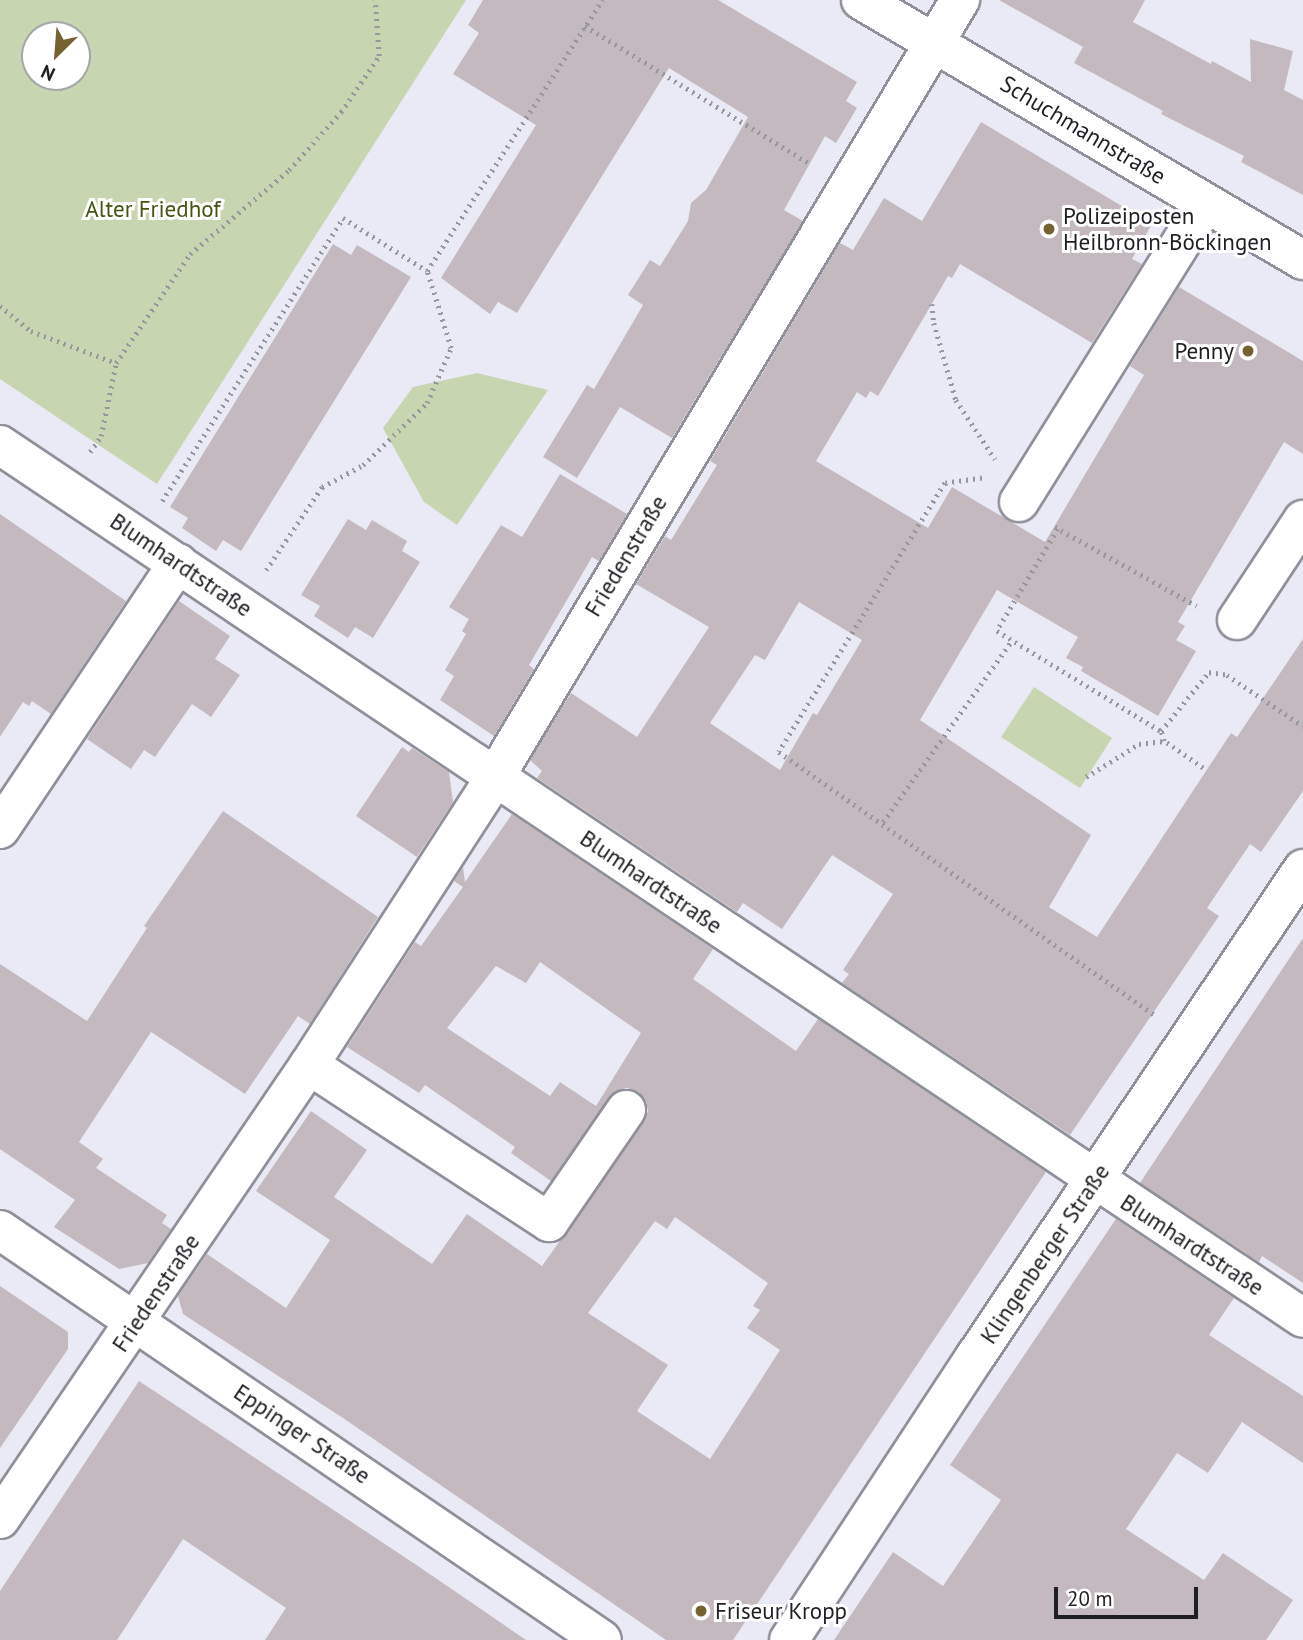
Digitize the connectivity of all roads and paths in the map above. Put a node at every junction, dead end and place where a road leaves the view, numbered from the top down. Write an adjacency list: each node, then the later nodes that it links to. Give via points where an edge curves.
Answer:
1 (375, 0): 12 (path, via 379,56 341,111 289,170 190,254)
2 (602, 0): 5 (path)
3 (861, 0): 6 (street, Schuchmannstraße)
4 (960, 0): 6 (street, Friedenstraße)
5 (585, 26): 7 (path); 10 (path)
6 (936, 41): 7 (street, Friedenstraße); 8 (street, Schuchmannstraße)
7 (850, 188): 27 (street, Friedenstraße, via 795,272)
8 (1205, 204): 9 (street, Schuchmannstraße); 15 (street)
9 (1303, 260)
10 (427, 271): 18 (path, via 343,218); 20 (path, via 451,348 427,402 363,465 322,486)
11 (0, 306): 12 (path, via 31,331)
12 (116, 363): 13 (path)
13 (101, 436)
14 (0, 445): 18 (street, Blumhardtstraße)
15 (1005, 489): 29 (path, via 946,483 779,751)
16 (1303, 520): 21 (street)
17 (1058, 529): 22 (path, via 997,631)
18 (139, 537): 19 (street, Blumhardtstraße)
19 (178, 563): 20 (street, Blumhardtstraße); 30 (street)
20 (242, 606): 27 (street, Blumhardtstraße)
21 (1237, 620)
22 (1013, 639): 24 (path); 29 (path)
23 (1303, 726): 24 (path, via 1227,676 1209,672)
24 (1161, 731): 25 (path)
25 (1164, 741): 26 (path); 28 (path, via 1139,744)
26 (1203, 768)
27 (495, 776): 33 (street, Friedenstraße); 35 (street, Blumhardtstraße)
28 (1086, 777)
29 (883, 822): 32 (path)
30 (0, 829)
31 (1303, 869): 32 (street, Klingenberger Straße)
32 (1189, 1040): 35 (street, Klingenberger Straße)
33 (309, 1065): 34 (street, via 549,1222); 38 (street, Friedenstraße)
34 (626, 1110)
35 (1095, 1182): 37 (street, Blumhardtstraße); 41 (street, Klingenberger Straße)
36 (0, 1230): 38 (street, Eppinger Straße)
37 (1303, 1318)
38 (137, 1322): 39 (street, Friedenstraße); 40 (street, Eppinger Straße)
39 (0, 1519)
40 (602, 1640)
41 (789, 1640)

